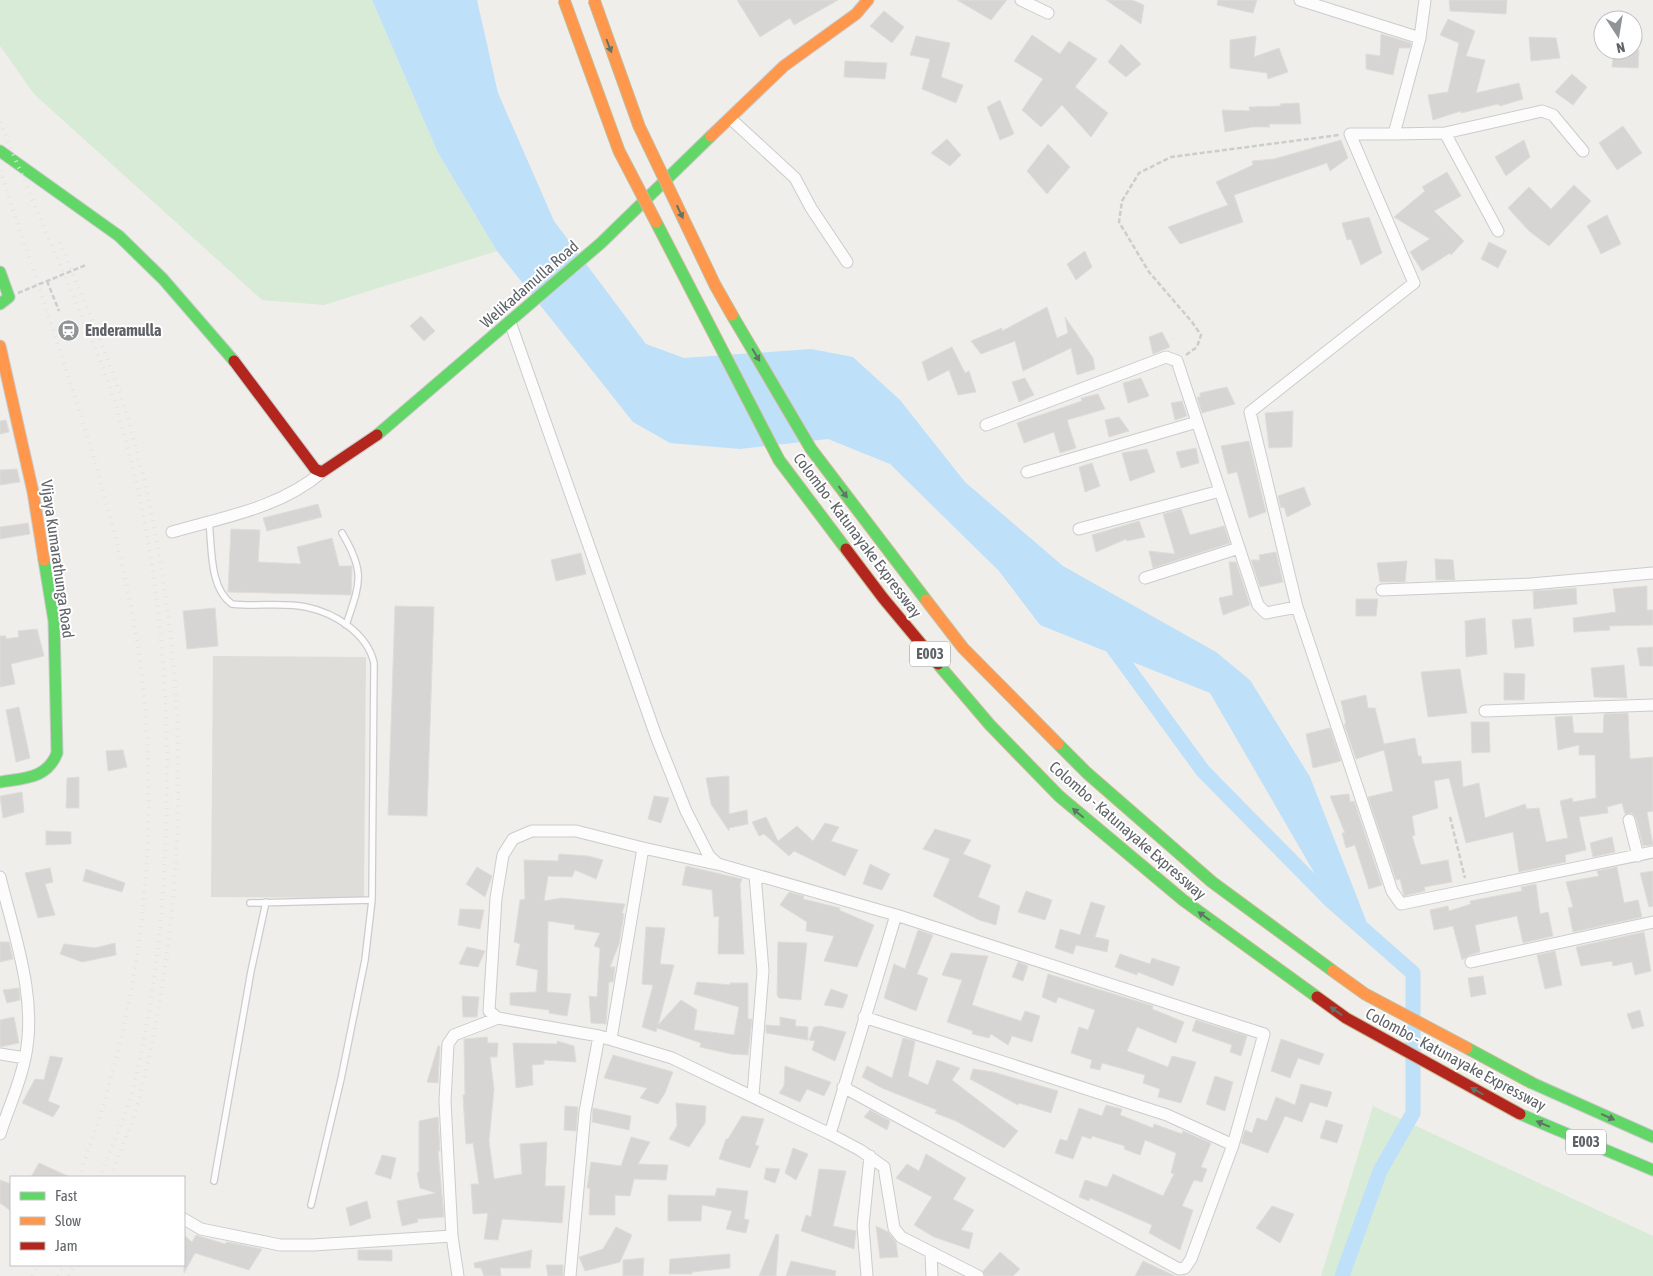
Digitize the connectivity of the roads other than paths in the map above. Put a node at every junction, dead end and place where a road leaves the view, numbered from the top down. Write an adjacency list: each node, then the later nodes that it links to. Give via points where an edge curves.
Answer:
1 (564, 0): 64 (main road, Colombo - Katunayake Expressway / E003, one-way to 1, bridge, via 1520,1114 1346,1018 1183,900 1059,796 990,725 882,598 780,460 619,151)
2 (594, 0): 61 (main road, Colombo - Katunayake Expressway / E003, one-way to 61, bridge, via 639,126 714,285 811,450 963,648 1087,773 1212,882 1365,994 1532,1083)
3 (868, 0): 9 (main road, Welikadamulla Road, via 856,14 784,66)
4 (1021, 0): 7 (street)
5 (1300, 0): 8 (street)
6 (1425, 0): 8 (street)
7 (1048, 13)
8 (1420, 38): 11 (street)
9 (731, 119): 15 (street, via 795,178); 18 (main road, Welikadamulla Road, via 601,243)
10 (1445, 133): 11 (street); 13 (street, via 1542,111 1552,115); 14 (street)
11 (1394, 134): 34 (street, via 1350,134 1414,284 1250,412)
12 (0, 150): 23 (main road, via 119,236 163,279 229,354 314,469)
13 (1583, 151)
14 (1498, 232)
15 (847, 262)
16 (0, 272): 17 (main road, via 9,297)
17 (0, 304)
18 (510, 322): 23 (main road, Welikadamulla Road, via 380,433); 43 (street, via 656,736 686,811 709,856)
19 (0, 346): 20 (main road, Vijaya Kumarathunga Road)
20 (1, 361): 38 (main road, Vijaya Kumarathunga Road, via 33,492 54,621 57,753 53,767 42,774)
21 (1197, 422): 22 (street, via 1177,361 1166,357); 24 (street); 25 (street)
22 (986, 425)
23 (322, 472): 26 (street, Welikadamulla Road, via 304,488 259,508)
24 (1027, 472)
25 (1220, 491): 27 (street); 30 (street)
26 (209, 522): 28 (street, Welikadamulla Road); 35 (lane, via 214,565 224,598 232,604 305,607)
27 (1079, 529)
28 (172, 532)
29 (342, 534): 35 (lane, via 358,565 359,586)
30 (1239, 548): 32 (street); 34 (street, via 1258,605 1266,613)
31 (1653, 573): 33 (street, via 1531,584)
32 (1146, 578)
33 (1382, 590)
34 (1297, 607): 42 (street, via 1392,892 1401,904)
35 (346, 625): 46 (lane, via 363,639 371,650 374,663)
36 (1653, 705): 37 (street)
37 (1484, 711)
38 (0, 782)
39 (1628, 820): 42 (street)
40 (643, 848): 43 (street); 53 (street, via 576,831 532,831 513,839 503,855 496,898 489,1011); 54 (street)
41 (1653, 852): 42 (street)
42 (1638, 856)
43 (718, 864): 44 (street)
44 (755, 875): 49 (street); 58 (street, via 763,971)
45 (0, 877): 56 (street, via 26,989 29,1019)
46 (372, 900): 47 (lane); 66 (lane, via 365,960 342,1079)
47 (266, 902): 48 (lane); 65 (lane)
48 (250, 903)
49 (896, 914): 52 (street); 62 (street, via 1264,1034)
50 (1653, 922): 51 (street)
51 (1471, 962)
52 (864, 1017): 57 (street); 62 (street, via 1167,1115)
53 (498, 1018): 54 (street); 68 (street, via 454,1035 448,1044 446,1101)
54 (605, 1038): 58 (street, via 672,1058); 71 (street, via 585,1112)
55 (0, 1054): 56 (street)
56 (25, 1058): 59 (street)
57 (844, 1087): 60 (street); 62 (street, via 1179,1269 1185,1268 1191,1258)
58 (753, 1095): 60 (street)
59 (0, 1134)
60 (830, 1134): 63 (street)
61 (1653, 1137)
62 (1233, 1145)
63 (870, 1156): 69 (street, via 884,1167 894,1228 901,1237); 72 (street, via 863,1226)
64 (1653, 1170)
65 (214, 1181)
66 (311, 1205)
67 (185, 1220): 68 (street, via 200,1230 280,1245)
68 (452, 1236): 70 (street)
69 (931, 1254): 73 (street); 74 (street)
70 (458, 1276)
71 (570, 1276)
72 (867, 1276)
73 (932, 1276)
74 (978, 1276)

